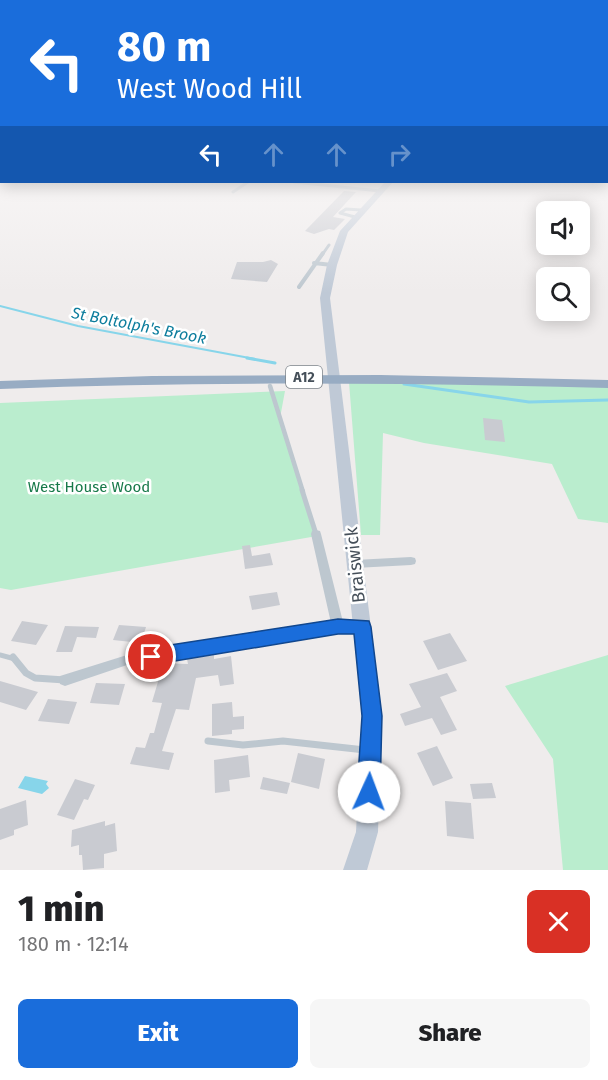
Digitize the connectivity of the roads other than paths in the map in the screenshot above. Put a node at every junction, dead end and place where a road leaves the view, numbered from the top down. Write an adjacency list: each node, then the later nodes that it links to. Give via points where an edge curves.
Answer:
1 (342, 212): 4 (lane)
2 (352, 212): 4 (lane)
3 (360, 212): 4 (main road, Braiswick)
4 (358, 214): 7 (main road, Braiswick, via 344,231)
5 (328, 245): 6 (lane)
6 (314, 263): 7 (lane); 8 (lane)
7 (332, 265): 16 (main road, Braiswick, via 325,298)
8 (299, 287)
9 (608, 374): 10 (highway, A12, via 271,367)
10 (0, 375)
11 (608, 384): 12 (highway, A12, via 273,376)
12 (0, 385)
13 (270, 386): 14 (lane)
14 (316, 534): 17 (street)
15 (411, 561): 16 (street)
16 (355, 564): 18 (main road, Braiswick)
17 (338, 627): 18 (street); 20 (street, via 127,660)
18 (362, 627): 22 (main road, Braiswick, via 372,716)
19 (0, 655): 20 (lane, via 21,662 26,673 39,680)
20 (65, 681)
21 (208, 741): 22 (lane, via 243,745 283,741)
22 (370, 751): 23 (main road, Braiswick, via 367,832)
23 (355, 870)

